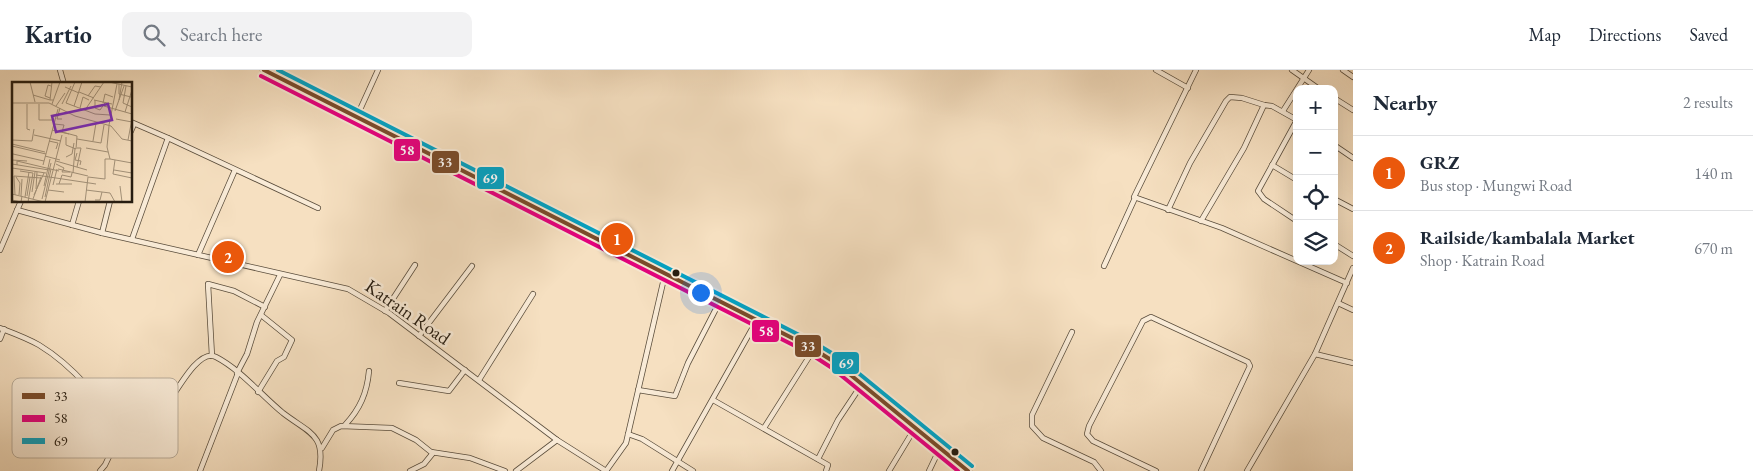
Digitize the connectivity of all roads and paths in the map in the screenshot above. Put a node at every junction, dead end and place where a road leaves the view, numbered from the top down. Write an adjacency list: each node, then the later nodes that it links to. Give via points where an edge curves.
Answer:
1 (264, 70): 17 (main road)
2 (275, 70): 17 (main road)
3 (378, 70): 17 (street)
4 (1156, 70): 12 (street)
5 (1196, 70): 12 (street)
6 (1292, 70): 10 (street)
7 (1309, 70): 10 (street)
8 (1343, 70): 9 (street)
9 (1353, 77)
10 (1303, 79): 11 (street); 16 (street)
11 (1313, 85)
12 (1188, 88): 27 (street)
13 (1338, 101): 15 (street)
14 (1264, 105): 16 (street); 35 (street, via 1242,98 1230,97 1226,101 1190,163); 37 (street, via 1244,148)
15 (1353, 110)
16 (1283, 111): 18 (street)
17 (358, 115): 49 (main road); 104 (main road, via 817,347)
18 (1293, 117)
19 (133, 123): 21 (street)
20 (1293, 127): 24 (street)
21 (168, 138): 25 (street); 40 (street)
22 (1338, 148): 23 (street)
23 (1353, 158)
24 (1272, 165): 26 (street); 36 (street, via 1258,194)
25 (235, 170): 32 (street); 43 (street)
26 (1293, 178)
27 (1135, 198): 35 (street); 47 (street)
28 (1338, 201): 33 (street)
29 (21, 202): 34 (street)
30 (79, 202): 38 (street)
31 (110, 202): 39 (street)
32 (318, 208)
33 (1353, 209)
34 (17, 210): 38 (street, Katrain Road); 42 (street)
35 (1168, 210): 37 (street)
36 (1296, 220)
37 (1201, 221): 52 (street)
38 (72, 225): 39 (street, Katrain Road)
39 (102, 233): 40 (street, Katrain Road)
40 (132, 239): 43 (street, Katrain Road)
41 (1338, 247): 44 (street)
42 (0, 250)
43 (198, 255): 50 (street, Katrain Road)
44 (1353, 256)
45 (415, 265): 58 (street)
46 (472, 266): 63 (street)
47 (1104, 266)
48 (1353, 268): 51 (street)
49 (665, 274): 54 (main road); 77 (street)
50 (280, 275): 56 (street); 58 (street, Katrain Road, via 342,287)
51 (1351, 277): 52 (street)
52 (1347, 283): 55 (street)
53 (533, 294): 73 (street)
54 (720, 301): 60 (main road); 77 (street, via 675,396)
55 (1338, 303): 57 (street); 66 (street)
56 (266, 307): 59 (street); 67 (street, via 234,291 208,284)
57 (1353, 310)
58 (386, 311): 63 (street, Katrain Road)
59 (261, 315): 71 (street); 78 (street, via 292,340 284,357 277,360)
60 (757, 320): 65 (main road); 79 (street)
61 (2, 329): 64 (street); 72 (street, via 39,345)
62 (1072, 332): 105 (street, via 1032,415 1032,426 1043,438 1094,462)
63 (419, 336): 69 (street, Katrain Road)
64 (0, 339)
65 (814, 349): 75 (main road); 81 (street)
66 (1315, 354): 68 (street); 108 (street)
67 (212, 356): 71 (street); 76 (street, via 197,363)
68 (1353, 363)
69 (465, 370): 73 (street, Katrain Road); 74 (street, via 449,391)
70 (369, 372): 80 (street, via 367,390 358,411)
71 (238, 373): 78 (street); 93 (street)
72 (76, 378)
73 (479, 380): 84 (street, Katrain Road)
74 (399, 384)
75 (862, 384): 82 (main road); 89 (street)
76 (178, 389)
77 (638, 390): 83 (street)
78 (258, 392): 85 (street, via 316,437)
79 (713, 400): 81 (street); 90 (street)
80 (345, 425): 85 (street, via 334,429); 87 (street, via 392,428)
81 (764, 428): 89 (street)
82 (915, 428): 86 (main road); 91 (street)
83 (628, 434): 90 (street); 98 (street, via 623,448)
84 (558, 440): 97 (street); 98 (street, Katrain Road)
85 (322, 448): 94 (street)
86 (940, 448): 102 (street); 103 (main road)
87 (433, 452): 95 (street, via 424,464); 96 (street, via 470,458)
88 (108, 458): 92 (street)
89 (818, 459): 101 (street, via 828,465)
90 (679, 461): 99 (street); 100 (street)
91 (891, 470)
92 (100, 471)
93 (200, 471)
94 (319, 471)
95 (410, 471)
96 (505, 471)
97 (516, 471)
98 (606, 471)
99 (672, 471)
100 (693, 471)
101 (826, 471)
102 (929, 471)
103 (968, 471)
104 (973, 471)
105 (1101, 471)
106 (1156, 471): 107 (street, via 1093,441 1087,434 1143,321 1151,316 1248,362 1250,366)
107 (1200, 471)
108 (1247, 471)

